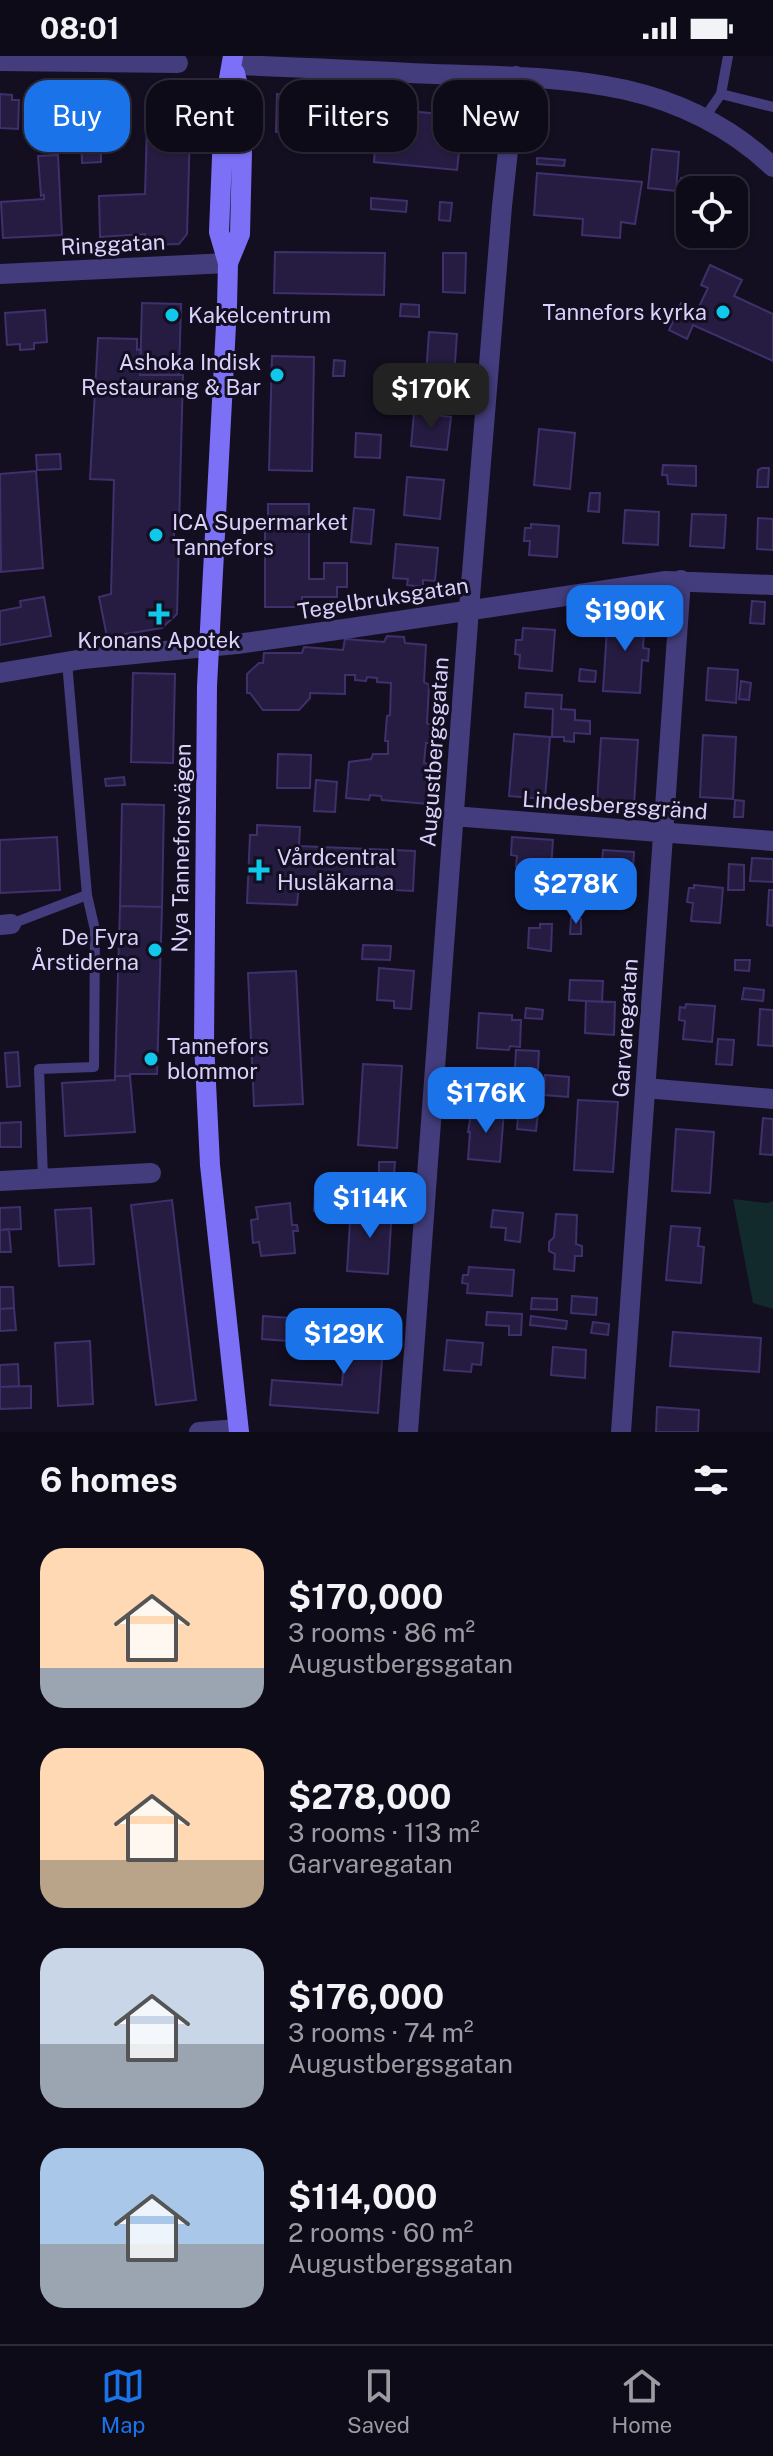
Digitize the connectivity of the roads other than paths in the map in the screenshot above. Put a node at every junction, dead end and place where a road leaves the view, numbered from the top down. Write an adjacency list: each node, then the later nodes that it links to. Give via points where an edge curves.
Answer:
1 (728, 56): 6 (lane)
2 (233, 60): 5 (street); 10 (main road, Nya Tanneforsvägen, via 243,109 240,234)
3 (0, 61): 4 (street)
4 (178, 63)
5 (516, 76): 8 (street, via 611,85 674,102); 14 (street, Augustbergsgatan)
6 (721, 94): 7 (lane); 8 (lane)
7 (773, 107)
8 (705, 117): 9 (street)
9 (773, 167)
10 (228, 263): 11 (street, Ringgatan); 15 (main road, Nya Tanneforsvägen)
11 (0, 274)
12 (681, 580): 13 (street, Tegelbruksgatan); 14 (street, Tegelbruksgatan); 19 (street, Garvaregatan)
13 (773, 585)
14 (469, 609): 15 (street, Tegelbruksgatan); 18 (street, Augustbergsgatan)
15 (208, 646): 16 (street, Tegelbruksgatan); 28 (main road, Nya Tanneforsvägen, via 206,1118)
16 (67, 662): 17 (street, Tegelbruksgatan); 21 (lane)
17 (0, 673)
18 (453, 816): 19 (street, Lindesbergsgränd); 30 (street, Augustbergsgatan)
19 (663, 832): 20 (street, Lindesbergsgränd); 23 (street, Garvaregatan)
20 (773, 841)
21 (87, 895): 22 (lane); 26 (lane, via 95,930 94,1067 39,1069)
22 (6, 925)
23 (645, 1088): 24 (street); 31 (street, Garvaregatan)
24 (773, 1099)
25 (151, 1173): 26 (street)
26 (43, 1178): 27 (street)
27 (0, 1181)
28 (238, 1430): 29 (street)
29 (199, 1432)
30 (408, 1432)
31 (621, 1432)

